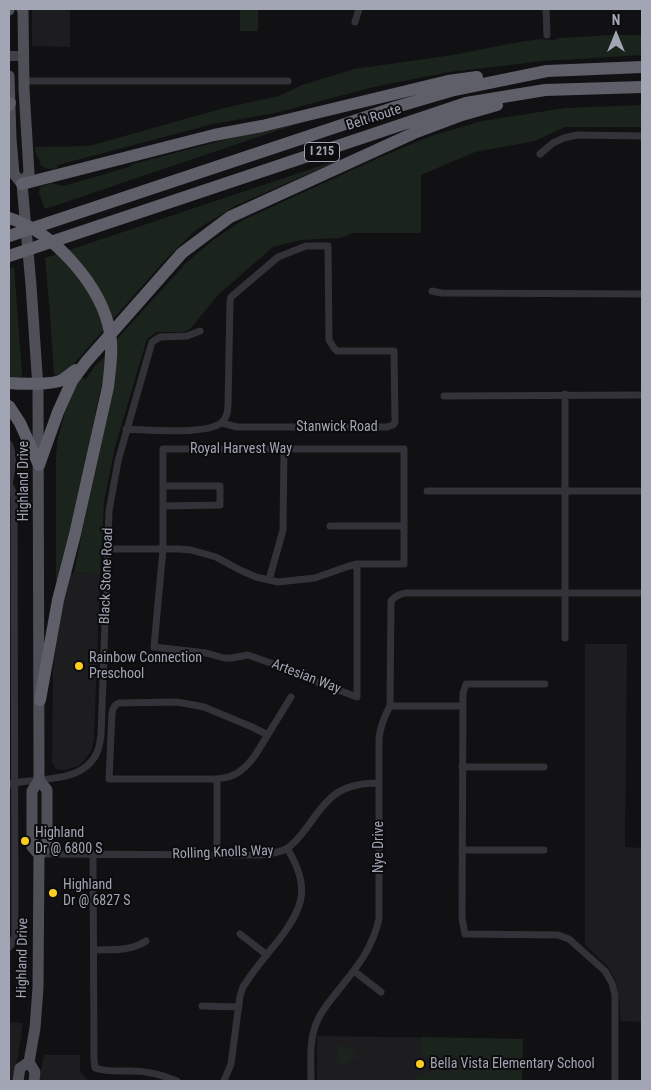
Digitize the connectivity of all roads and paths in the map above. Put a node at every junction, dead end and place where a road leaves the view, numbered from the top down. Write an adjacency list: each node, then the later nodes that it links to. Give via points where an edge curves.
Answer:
1 (22, 9): 7 (main road, Highland Drive)
2 (359, 9): 4 (street)
3 (546, 9): 5 (street)
4 (355, 22)
5 (547, 35)
6 (9, 56): 7 (street)
7 (23, 56): 11 (main road, Highland Drive)
8 (642, 67): 9 (highway, Belt Route / I 215)
9 (547, 71): 18 (highway, via 448,81 214,135); 20 (highway, Belt Route / I 215, via 396,106)
10 (9, 76): 15 (main road, Highland Drive)
11 (24, 80): 12 (street); 18 (main road, Highland Drive, via 29,173)
12 (288, 81)
13 (642, 87): 14 (highway, Belt Route / I 215)
14 (544, 90): 21 (highway, Belt Route / I 215, via 466,103); 25 (highway, via 414,133 230,217 182,253)
15 (9, 104): 18 (main road, Highland Drive, via 14,174)
16 (642, 136): 17 (street, via 577,135 553,143)
17 (540, 154)
18 (22, 184): 27 (main road, Highland Drive)
19 (9, 218): 55 (highway, via 42,236 67,255 89,282 103,307 110,333 108,387 58,600)
20 (9, 236)
21 (9, 256)
22 (432, 291): 23 (street)
23 (642, 294)
24 (200, 331): 33 (street, Black Stone Road, via 187,336 164,336 152,342)
25 (86, 362): 27 (highway, via 62,380); 36 (highway, via 72,381)
26 (9, 383): 27 (highway)
27 (38, 383): 36 (main road, Highland Drive)
28 (565, 394): 29 (street); 30 (street); 40 (street)
29 (642, 395)
30 (444, 396)
31 (9, 406): 36 (highway)
32 (222, 423): 32 (street, Stanwick Road, via 228,405 231,297 278,257 306,246 328,246 329,340 337,351 394,350 395,422 387,427 237,428); 33 (street, via 198,430)
33 (126, 429): 45 (street, Black Stone Road, via 112,493)
34 (9, 444): 37 (street, via 12,471)
35 (284, 449): 38 (street, Royal Harvest Way, via 163,449); 44 (street, Royal Harvest Way, via 404,449); 48 (street, via 283,530)
36 (38, 465): 55 (main road, Highland Drive)
37 (9, 484): 64 (street, via 14,497)
38 (163, 486): 42 (street, Royal Harvest Way); 42 (street, via 220,486 220,505)
39 (427, 491): 40 (street)
40 (565, 491): 41 (street); 50 (street)
41 (642, 491)
42 (163, 506): 46 (street, Royal Harvest Way)
43 (330, 526): 44 (street)
44 (404, 526): 47 (street, Royal Harvest Way, via 404,564)
45 (107, 549): 46 (street); 62 (street, Black Stone Road, via 99,748 90,763 76,773)
46 (163, 549): 48 (street, via 203,553); 52 (street, Royal Harvest Way)
47 (357, 564): 48 (street, via 314,578); 52 (street, Artesian Way, via 357,697 248,655 224,658)
48 (269, 580)
49 (642, 592): 50 (street)
50 (565, 593): 51 (street); 56 (street, Nye Drive, via 406,593 394,597 390,606)
51 (565, 638)
52 (154, 647)
53 (544, 684): 57 (street, via 466,684)
54 (291, 697): 58 (street)
55 (40, 700): 62 (main road, Highland Drive)
56 (390, 706): 57 (street); 63 (street, Nye Drive, via 380,728)
57 (463, 706): 59 (street)
58 (268, 735): 61 (street, via 247,766 235,775); 61 (street, via 194,705 124,702 113,708 110,779)
59 (462, 766): 60 (street); 66 (street)
60 (544, 767)
61 (217, 779): 70 (street)
62 (39, 780): 64 (street, Black Stone Road); 68 (main road, Highland Drive, via 47,790 47,847)
63 (379, 782): 65 (street, Rolling Knolls Way, via 350,787 329,799); 76 (street, Nye Drive, via 378,919 370,947)
64 (12, 783): 73 (street, via 15,936)
65 (288, 848): 70 (street, Rolling Knolls Way, via 270,854); 75 (street, via 301,878 300,903 291,924)
66 (462, 850): 67 (street); 86 (street, via 465,934 558,935 569,939 605,971 615,995)
67 (544, 850)
68 (40, 854): 69 (street, Rolling Knolls Way); 80 (main road, Highland Drive, via 38,988)
69 (93, 854): 70 (street, Rolling Knolls Way); 74 (street)
70 (217, 854)
71 (240, 934): 75 (street)
72 (146, 941): 74 (street, via 126,949)
73 (10, 946)
74 (94, 950): 83 (street, via 95,1068 150,1073)
75 (266, 955): 79 (street, via 244,986)
76 (354, 971): 77 (street); 85 (street, Nye Drive, via 316,1022)
77 (381, 992)
78 (202, 1006): 79 (street)
79 (239, 1007): 84 (street, via 231,1064)
80 (29, 1062): 81 (main road, Highland Drive, via 20,1068); 82 (main road, Highland Drive, via 35,1072)
81 (18, 1081)
82 (34, 1081)
83 (177, 1081)
84 (224, 1081)
85 (311, 1081)
86 (615, 1081)

